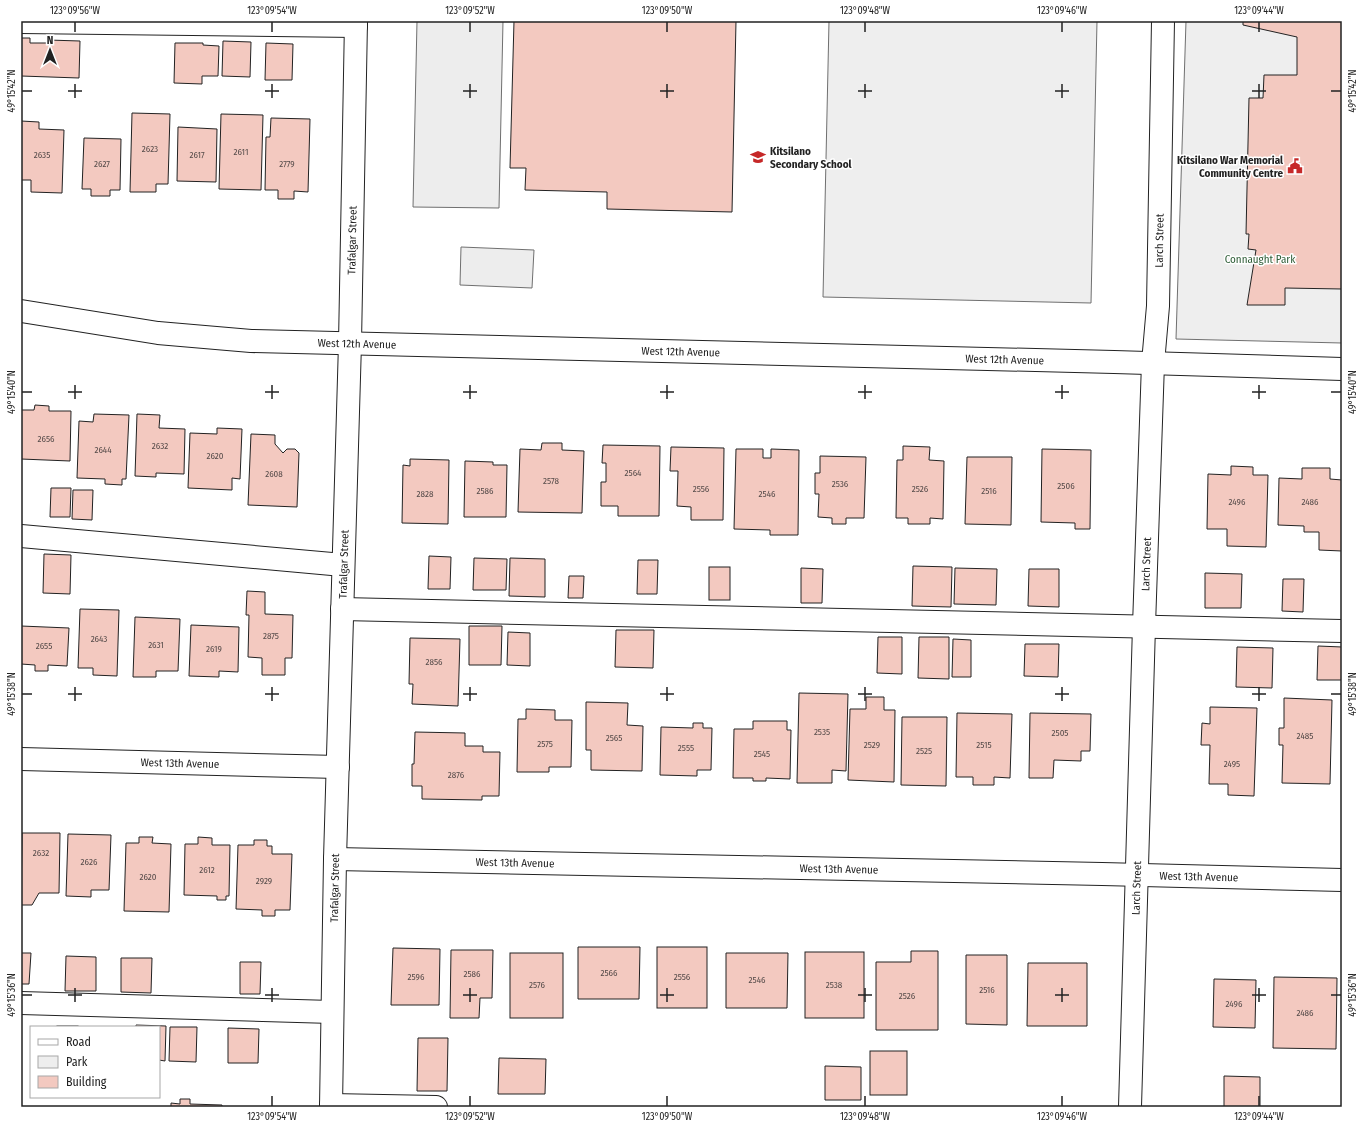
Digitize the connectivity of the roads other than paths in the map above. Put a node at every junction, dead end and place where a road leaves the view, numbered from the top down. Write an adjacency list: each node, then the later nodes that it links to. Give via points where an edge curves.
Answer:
1 (1163, 21): 6 (street, Larch Street, via 1158,306)
2 (21, 22): 3 (street)
3 (356, 24): 5 (street, Trafalgar Street)
4 (21, 311): 5 (street, West 12th Avenue, via 158,333 251,341)
5 (350, 344): 6 (street, West 12th Avenue); 9 (street, Trafalgar Street)
6 (1153, 363): 7 (street, West 12th Avenue); 11 (street, Larch Street)
7 (1342, 369)
8 (21, 536): 9 (street)
9 (344, 565): 10 (street, Trafalgar Street)
10 (342, 609): 11 (street); 14 (street, Trafalgar Street)
11 (1144, 626): 12 (street); 16 (street, Larch Street)
12 (1342, 631)
13 (21, 759): 14 (street, West 13th Avenue)
14 (338, 767): 15 (street, Trafalgar Street)
15 (335, 859): 16 (street, West 13th Avenue); 19 (street, Trafalgar Street)
16 (1137, 875): 17 (street, West 13th Avenue); 22 (street, Larch Street)
17 (1342, 880)
18 (21, 1004): 19 (street)
19 (332, 1012): 20 (street, Trafalgar Street)
20 (331, 1106): 21 (street)
21 (436, 1107)
22 (1130, 1107)

